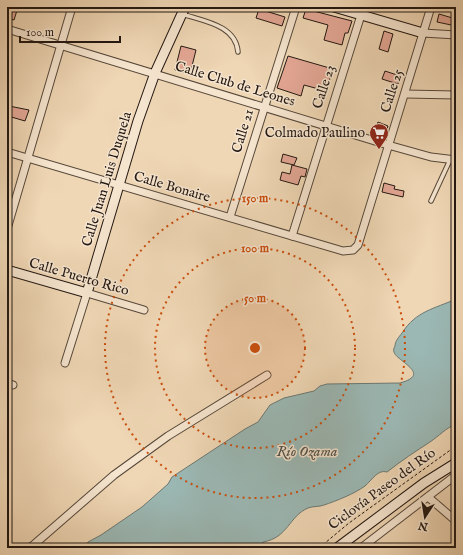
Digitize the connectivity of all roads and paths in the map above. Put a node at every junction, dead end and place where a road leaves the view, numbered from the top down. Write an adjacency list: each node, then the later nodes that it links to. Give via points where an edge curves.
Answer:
1 (72, 7): 10 (street)
2 (296, 7): 15 (street, Calle 21)
3 (334, 7): 6 (street)
4 (431, 7): 8 (street, Calle 25)
5 (184, 10): 11 (lane, via 228,31 237,45); 12 (street, Calle Juan Luis Duquela)
6 (361, 15): 8 (street); 16 (street, Calle 23)
7 (7, 29): 10 (street, Calle Club de Leones)
8 (423, 33): 9 (street); 13 (street, Calle 25)
9 (456, 35)
10 (60, 45): 12 (street, Calle Club de Leones); 19 (street)
11 (238, 52)
12 (155, 73): 15 (street, Calle Club de Leones); 21 (street, Calle Juan Luis Duquela, via 138,121)
13 (405, 94): 14 (street); 17 (street, Calle 25)
14 (456, 95)
15 (264, 106): 16 (street, Calle Club de Leones); 23 (street, Calle 21)
16 (325, 126): 17 (street, Calle Club de Leones); 25 (street, Calle 23)
17 (388, 145): 20 (street, Calle Club de Leones); 26 (street, Calle 25, via 358,245)
18 (7, 152): 19 (street, Calle Bonaire)
19 (27, 158): 21 (street, Calle Bonaire); 24 (street)
20 (453, 160): 22 (lane)
21 (120, 186): 23 (street, Calle Bonaire); 28 (street, Calle Juan Luis Duquela)
22 (430, 201)
23 (230, 217): 25 (street, Calle Bonaire)
24 (7, 229)
25 (292, 236): 26 (street, Calle Bonaire, via 343,251)
26 (353, 250)
27 (7, 270): 28 (street, Calle Puerto Rico)
28 (87, 293): 29 (street, Calle Puerto Rico); 30 (street, Calle Juan Luis Duquela)
29 (144, 310)
30 (65, 363)
31 (267, 375): 37 (street, via 168,436 114,475)
32 (456, 446): 38 (path, Ciclovía Paseo del Río, via 349,523)
33 (456, 464): 39 (street, via 424,483)
34 (456, 475): 35 (street)
35 (428, 497): 36 (street); 40 (street)
36 (456, 521)
37 (30, 548)
38 (319, 548)
39 (337, 548)
40 (361, 548)

